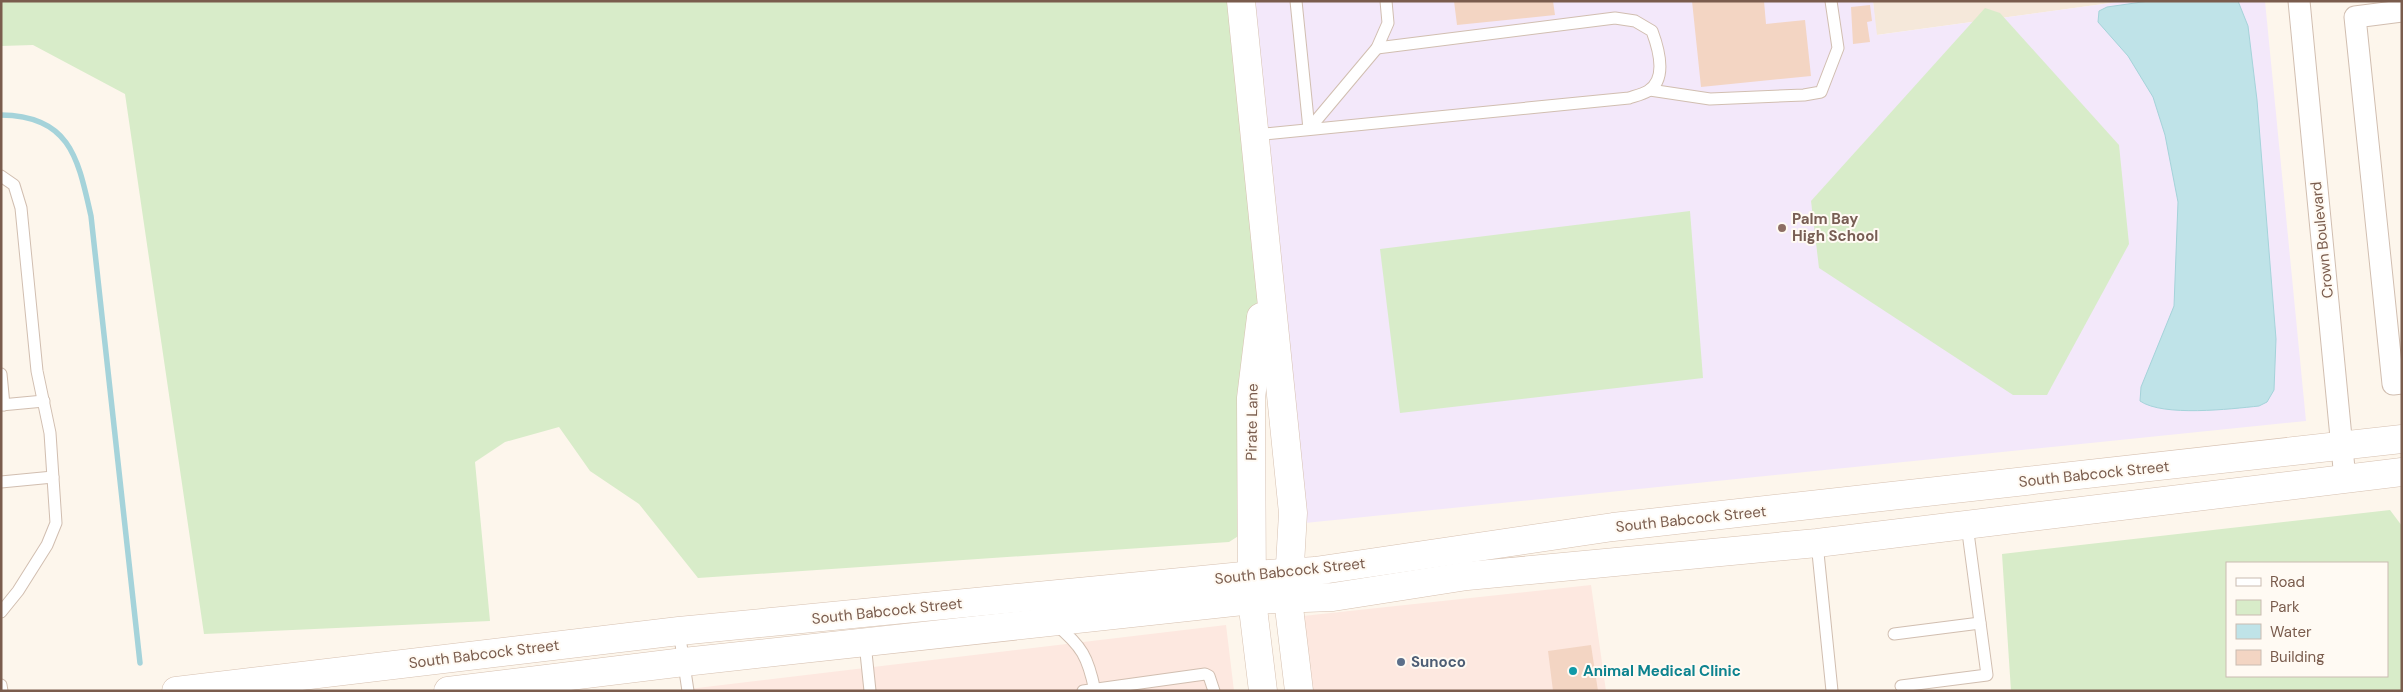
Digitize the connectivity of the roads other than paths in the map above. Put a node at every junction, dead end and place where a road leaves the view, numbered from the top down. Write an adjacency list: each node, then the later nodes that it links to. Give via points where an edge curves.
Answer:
1 (1241, 1): 10 (main road, Pirate Lane)
2 (1296, 1): 9 (lane)
3 (1386, 1): 7 (lane, via 1388,23)
4 (1831, 1): 8 (lane, via 1838,48 1821,92 1710,99)
5 (2299, 1): 18 (street, Crown Boulevard)
6 (2402, 12): 14 (street, via 2355,17 2393,384)
7 (1377, 48): 8 (lane, via 1615,18 1636,21 1652,30 1660,52 1660,74); 9 (lane)
8 (1650, 90): 9 (lane, via 1629,98)
9 (1309, 129): 10 (lane)
10 (1254, 134): 12 (main road, Pirate Lane)
11 (1, 176): 15 (lane, via 14,185 20,208 37,371)
12 (1266, 270): 25 (main road, Pirate Lane, via 1293,513); 26 (main road, Pirate Lane, via 1250,398)
13 (1, 374): 16 (lane)
14 (2402, 383)
15 (44, 401): 16 (lane); 20 (lane)
16 (3, 405)
17 (2402, 439): 18 (main road, South Babcock Street)
18 (2342, 447): 21 (street, Crown Boulevard); 25 (main road, South Babcock Street, via 1613,527 1315,571)
19 (2402, 472): 21 (main road, South Babcock Street)
20 (53, 477): 22 (lane); 27 (lane, via 56,523 47,545)
21 (2345, 479): 23 (main road, South Babcock Street)
22 (1, 482)
23 (1967, 524): 24 (main road, South Babcock Street); 29 (lane)
24 (1817, 543): 25 (main road, South Babcock Street, via 1467,576 1333,598); 48 (lane)
25 (1289, 586): 26 (main road, South Babcock Street); 47 (main road, Pirate Lane)
26 (1252, 588): 28 (main road, South Babcock Street); 30 (main road, South Babcock Street); 46 (main road, Pirate Lane)
27 (1, 612)
28 (1052, 622): 32 (main road, South Babcock Street); 39 (lane, via 1071,637 1086,656)
29 (1980, 624): 31 (lane); 36 (lane, via 1987,675)
30 (679, 631): 33 (lane); 41 (main road, South Babcock Street)
31 (1894, 634)
32 (865, 643): 33 (main road, South Babcock Street); 44 (lane)
33 (684, 662): 42 (main road, South Babcock Street); 43 (lane)
34 (1, 685): 40 (lane)
35 (1149, 686): 37 (lane); 45 (lane, via 1189,682 1209,676)
36 (1901, 686)
37 (1131, 687): 38 (lane)
38 (1114, 689): 39 (lane)
39 (1091, 690)
40 (2, 691)
41 (176, 691)
42 (448, 691)
43 (688, 691)
44 (870, 691)
45 (1214, 691)
46 (1263, 691)
47 (1299, 691)
48 (1832, 691)

